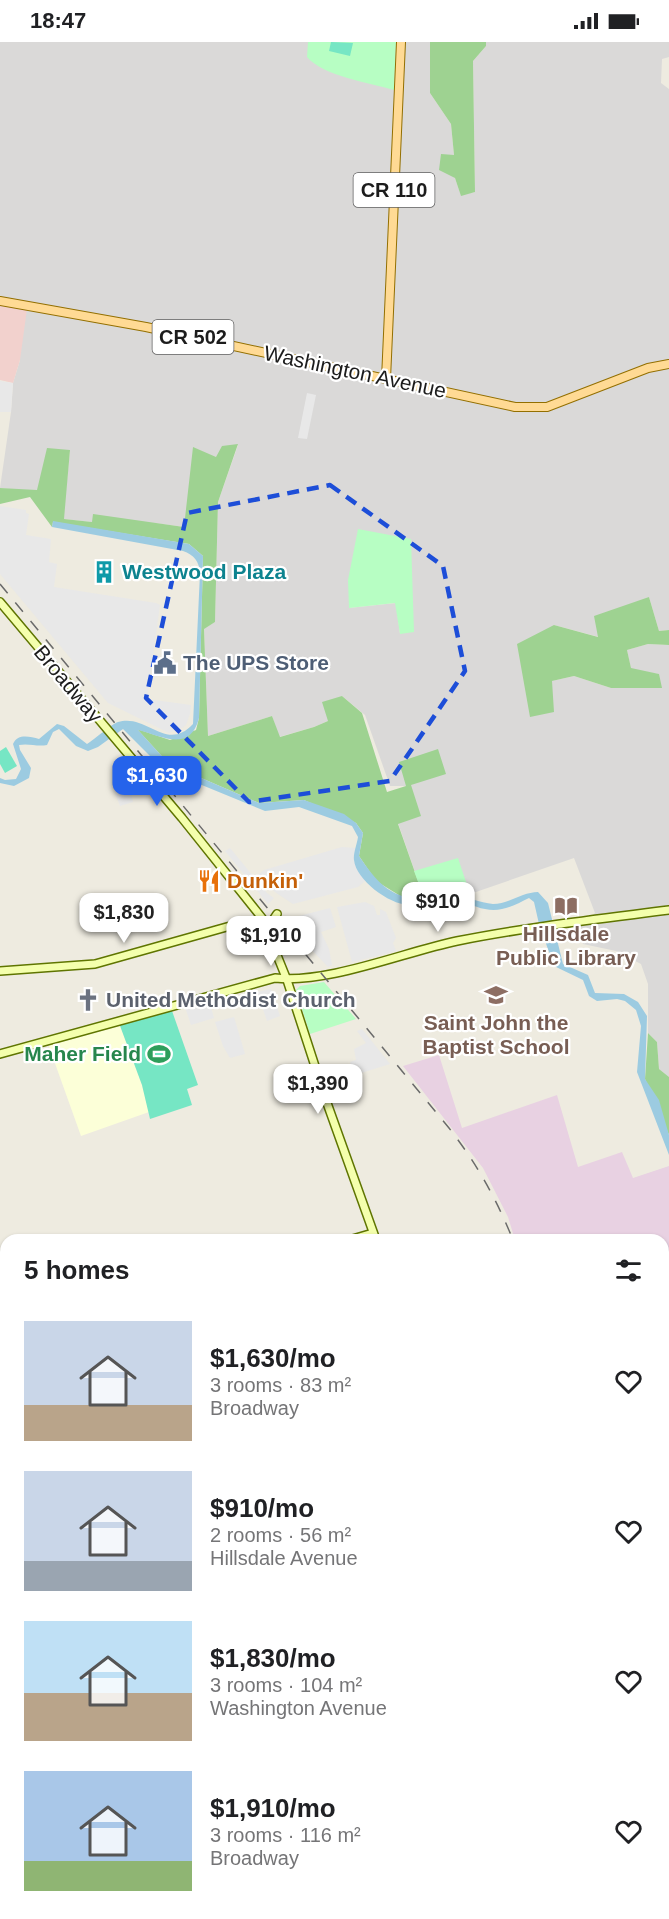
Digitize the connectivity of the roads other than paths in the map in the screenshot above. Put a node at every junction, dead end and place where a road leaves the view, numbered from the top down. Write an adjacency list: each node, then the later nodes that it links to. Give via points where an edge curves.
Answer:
1 (401, 42): 4 (main road, CR 110)
2 (0, 301): 4 (main road, Washington Avenue / CR 502, via 146,327)
3 (669, 364): 4 (main road, Washington Avenue / CR 502, via 648,368 541,408 515,407)
4 (386, 379)
5 (0, 602): 6 (street, Broadway)
6 (254, 907): 9 (street); 10 (street, Broadway)
7 (669, 910): 13 (street, via 456,941 329,974)
8 (277, 914): 11 (street)
9 (248, 921): 10 (street); 12 (street, via 95,964)
10 (264, 923): 11 (street, Broadway)
11 (269, 934): 13 (street, Broadway)
12 (0, 971)
13 (287, 980): 14 (street, via 275,978); 15 (street, Broadway)
14 (0, 1054)
15 (373, 1233): 16 (street)
16 (370, 1234)

